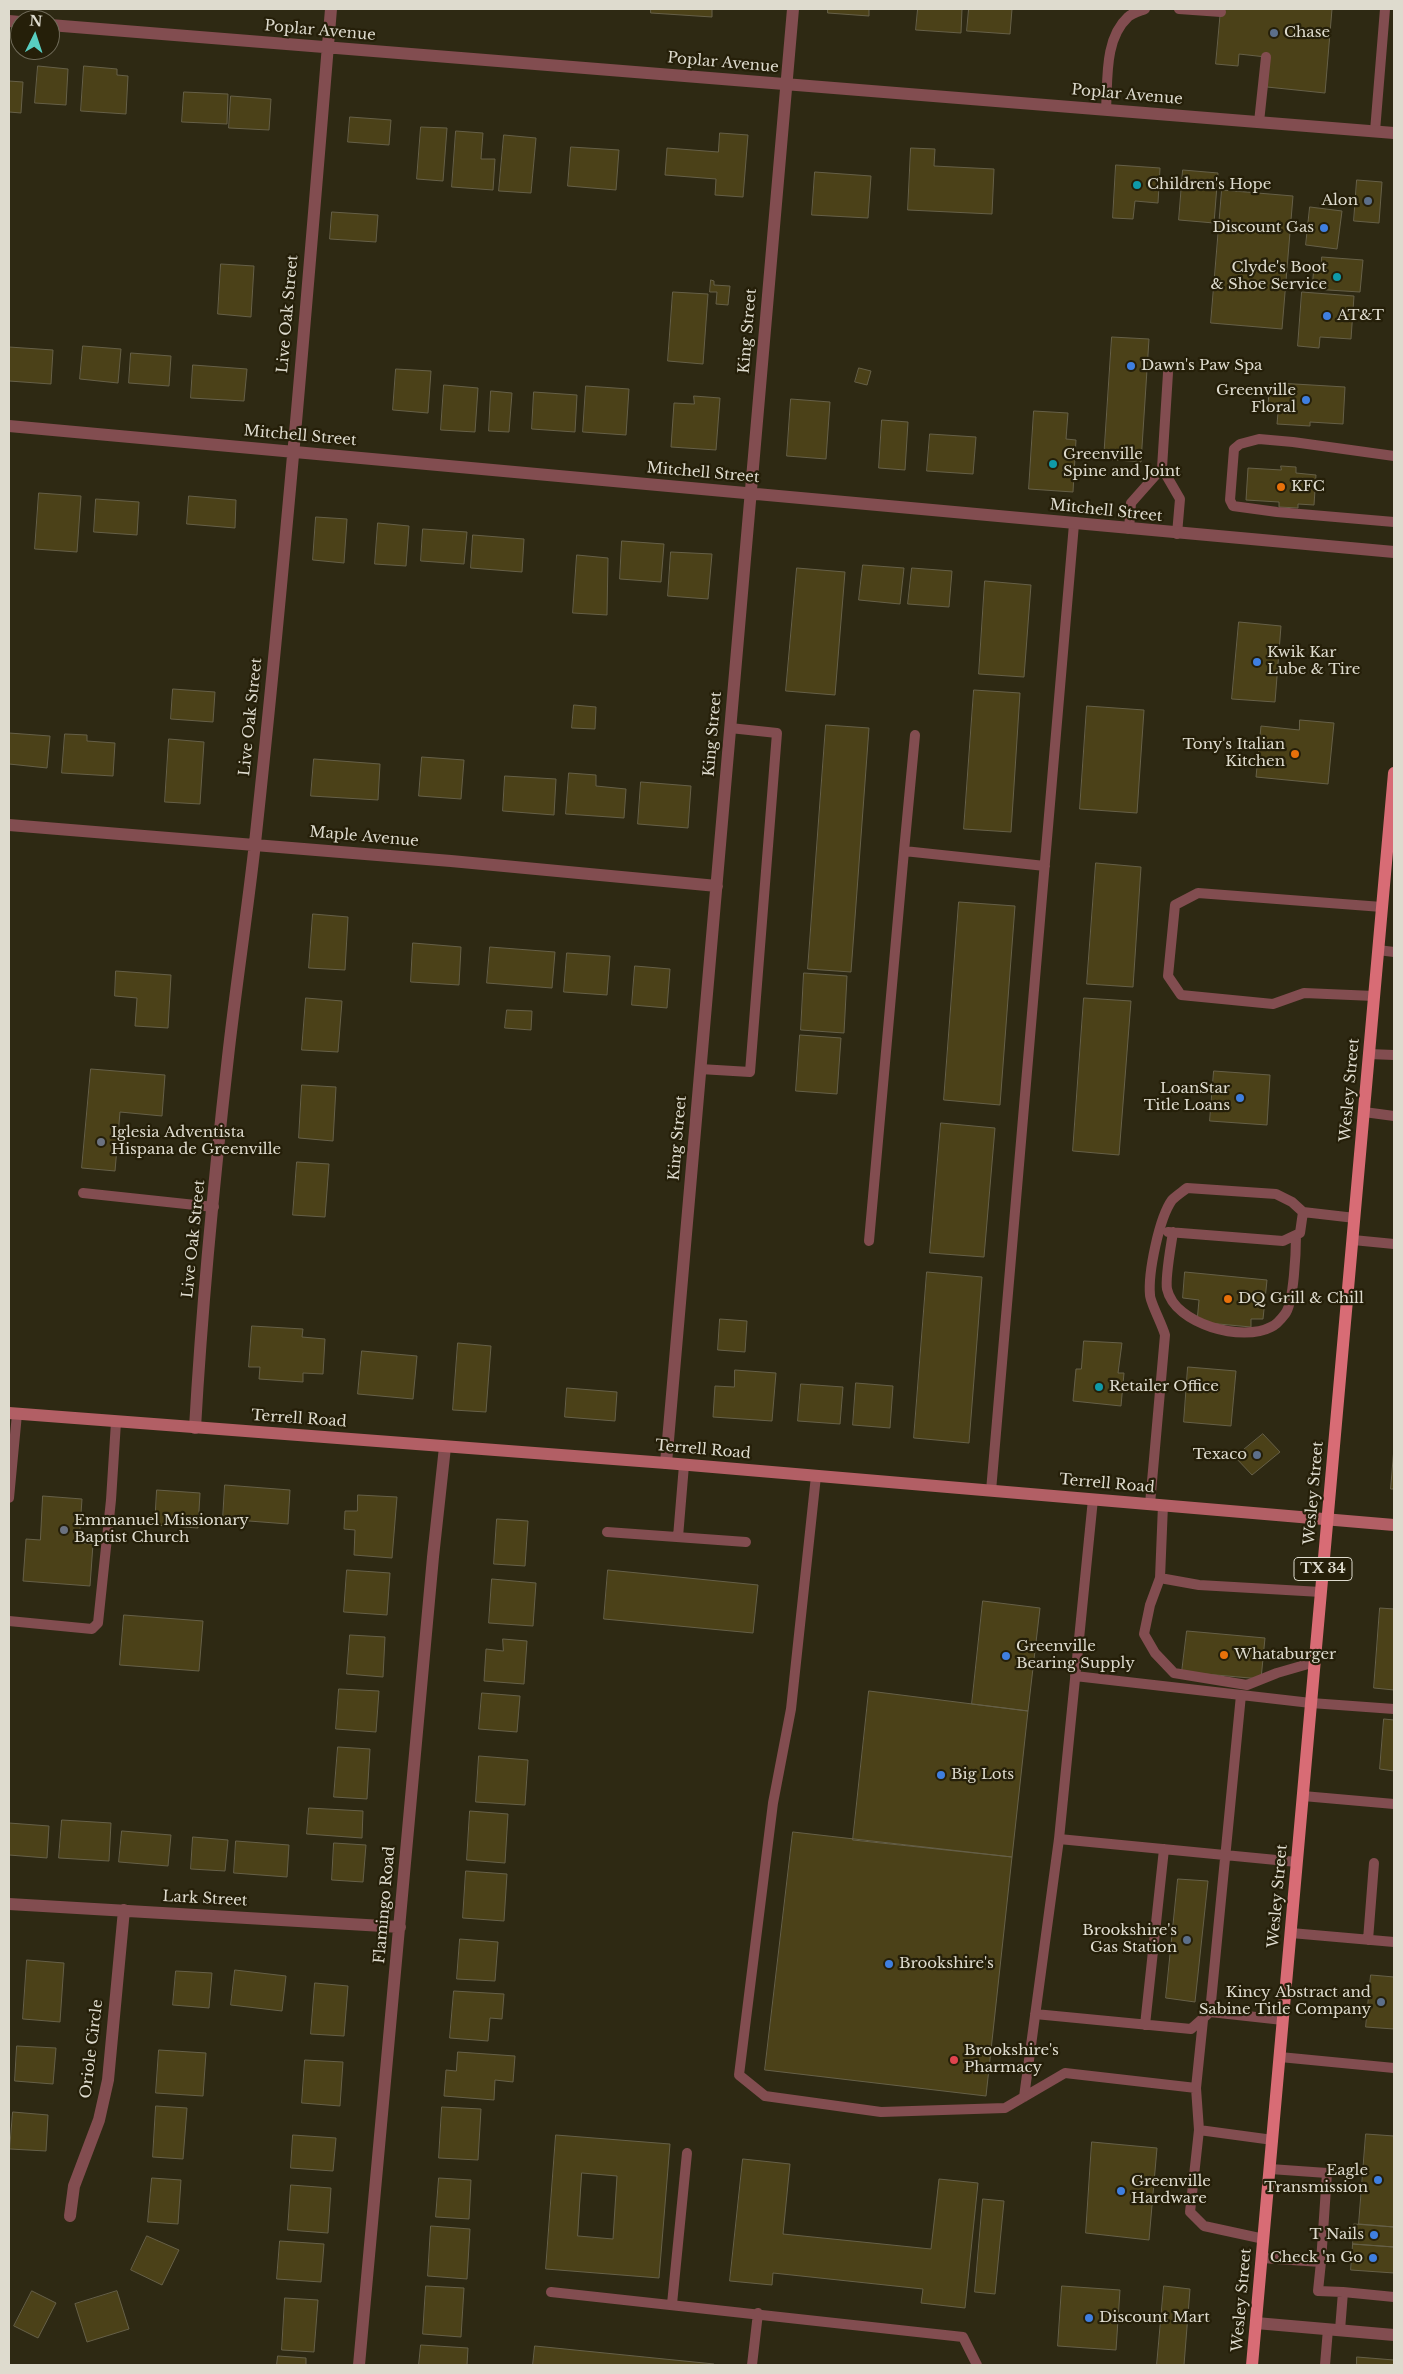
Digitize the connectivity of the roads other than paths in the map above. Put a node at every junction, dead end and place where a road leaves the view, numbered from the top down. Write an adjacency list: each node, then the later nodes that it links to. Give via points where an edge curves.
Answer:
1 (330, 9): 8 (street, Live Oak Street)
2 (793, 9): 10 (street, King Street)
3 (1145, 9): 11 (lane, via 1128,16 1116,34 1109,60)
4 (1179, 9): 6 (lane)
5 (1385, 9): 13 (lane)
6 (1221, 12)
7 (60, 26): 8 (street, Poplar Avenue)
8 (327, 48): 10 (street, Poplar Avenue); 17 (street, Live Oak Street)
9 (1266, 57): 12 (lane)
10 (786, 84): 11 (street, Poplar Avenue); 20 (street, King Street)
11 (1106, 109): 12 (street, Poplar Avenue)
12 (1259, 122): 13 (street, Poplar Avenue)
13 (1375, 132): 14 (street, Poplar Avenue)
14 (1394, 133)
15 (1168, 373): 19 (lane)
16 (9, 426): 17 (street, Mitchell Street)
17 (293, 451): 20 (street, Mitchell Street); 30 (street, Live Oak Street)
18 (1394, 456): 21 (lane, via 1259,439 1240,444 1234,448 1230,500 1233,506 1277,512)
19 (1162, 468): 23 (lane, via 1131,503); 24 (lane, via 1180,499)
20 (750, 493): 22 (street, Mitchell Street); 26 (street, King Street)
21 (1394, 522)
22 (1074, 524): 23 (street, Mitchell Street); 32 (lane)
23 (1129, 529): 24 (street, Mitchell Street)
24 (1177, 534): 25 (street, Mitchell Street)
25 (1394, 552)
26 (730, 728): 33 (street, King Street); 40 (lane, via 777,733 750,1072)
27 (915, 736): 31 (lane)
28 (1394, 773): 34 (main road, Wesley Street / TX 34)
29 (9, 825): 30 (street, Maple Avenue)
30 (255, 845): 33 (street, Maple Avenue); 44 (street, Live Oak Street, via 228,1058)
31 (904, 851): 32 (lane); 51 (lane)
32 (1045, 866): 60 (lane)
33 (717, 886): 40 (street, King Street)
34 (1382, 906): 35 (main road, Wesley Street / TX 34); 37 (lane, via 1198,892 1175,905 1168,976 1181,995 1273,1004 1304,993)
35 (1378, 950): 36 (lane); 37 (main road, Wesley Street / TX 34)
36 (1394, 952)
37 (1374, 996): 38 (main road, Wesley Street / TX 34)
38 (1369, 1054): 39 (lane); 41 (main road, Wesley Street / TX 34)
39 (1394, 1055)
40 (700, 1069): 57 (street, King Street)
41 (1364, 1112): 42 (lane); 46 (main road, Wesley Street / TX 34)
42 (1394, 1116)
43 (83, 1193): 44 (lane)
44 (214, 1207): 55 (street, Live Oak Street, via 201,1326)
45 (1303, 1212): 46 (lane); 47 (lane, via 1276,1194 1187,1188 1173,1199); 49 (lane, via 1300,1233)
46 (1355, 1218): 50 (main road, Wesley Street / TX 34)
47 (1160, 1231): 48 (lane); 63 (lane, via 1154,1250 1150,1296 1165,1335)
48 (1173, 1232): 49 (lane, via 1284,1241); 49 (lane, via 1167,1288 1175,1306 1190,1319 1209,1327 1250,1332 1271,1327 1287,1312)
49 (1296, 1235)
50 (1353, 1240): 52 (lane); 65 (main road, Wesley Street / TX 34)
51 (869, 1241)
52 (1394, 1244)
53 (13, 1414): 54 (street, Terrell Road); 61 (lane)
54 (116, 1422): 55 (street, Terrell Road); 72 (lane, via 98,1623 92,1629)
55 (195, 1428): 56 (street, Terrell Road)
56 (445, 1447): 57 (street, Terrell Road); 87 (street, Flamingo Road)
57 (666, 1463): 58 (street, Terrell Road)
58 (684, 1465): 59 (street, Terrell Road); 68 (lane)
59 (816, 1476): 60 (street, Terrell Road); 98 (lane, via 791,1709 773,1803 739,2075 765,2096 881,2112 1004,2108)
60 (991, 1491): 62 (street, Terrell Road)
61 (9, 1498)
62 (1093, 1499): 63 (street, Terrell Road); 74 (lane)
63 (1150, 1504): 64 (street, Terrell Road)
64 (1164, 1505): 65 (street, Terrell Road); 70 (lane)
65 (1328, 1519): 66 (street, Terrell Road); 71 (main road, Wesley Street / TX 34)
66 (1394, 1525)
67 (607, 1532): 68 (lane)
68 (678, 1537): 69 (lane)
69 (746, 1542)
70 (1160, 1578): 71 (lane, via 1199,1585); 73 (lane, via 1144,1634 1174,1673 1247,1685)
71 (1321, 1592): 73 (main road, Wesley Street / TX 34)
72 (9, 1621)
73 (1315, 1662): 76 (main road, Wesley Street / TX 34)
74 (1075, 1676): 75 (lane); 80 (lane)
75 (1240, 1695): 76 (lane); 82 (lane)
76 (1311, 1703): 77 (lane); 78 (main road, Wesley Street / TX 34)
77 (1394, 1709)
78 (1303, 1796): 79 (lane); 83 (main road, Wesley Street / TX 34)
79 (1394, 1804)
80 (1059, 1839): 81 (lane); 91 (lane)
81 (1164, 1849): 82 (lane); 94 (lane)
82 (1226, 1854): 83 (lane); 92 (lane)
83 (1297, 1862): 88 (main road, Wesley Street / TX 34)
84 (1374, 1863): 89 (lane)
85 (9, 1904): 86 (street, Lark Street)
86 (124, 1910): 87 (street, Lark Street); 103 (street, Oriole Circle, via 108,2080 99,2120 74,2186)
87 (400, 1927): 115 (street, Flamingo Road)
88 (1291, 1933): 89 (lane); 93 (main road, Wesley Street / TX 34)
89 (1368, 1940): 90 (lane)
90 (1394, 1942)
91 (1034, 2014): 94 (lane); 98 (lane)
92 (1207, 2016): 93 (lane); 94 (lane, via 1191,2029); 97 (lane)
93 (1283, 2020): 95 (main road, Wesley Street / TX 34)
94 (1145, 2025)
95 (1280, 2057): 96 (lane); 100 (main road, Wesley Street / TX 34)
96 (1394, 2068)
97 (1196, 2088): 98 (lane, via 1065,2073); 99 (lane)
98 (1024, 2097)
99 (1199, 2130): 100 (lane); 104 (lane, via 1190,2212 1204,2226)
100 (1273, 2140): 102 (main road, Wesley Street / TX 34)
101 (687, 2153): 110 (lane)
102 (1270, 2169): 104 (main road, Wesley Street / TX 34); 106 (lane, via 1328,2173)
103 (70, 2216)
104 (1264, 2238): 105 (main road, Wesley Street / TX 34)
105 (1262, 2258): 106 (lane); 112 (main road, Wesley Street / TX 34)
106 (1321, 2262): 108 (lane, via 1318,2291)
107 (552, 2292): 110 (lane)
108 (1343, 2292): 109 (lane); 113 (lane)
109 (1394, 2297)
110 (672, 2304): 111 (lane)
111 (758, 2313): 116 (lane); 117 (lane, via 963,2337)
112 (1256, 2323): 113 (street); 118 (main road, Wesley Street / TX 34)
113 (1334, 2330): 114 (street); 119 (lane)
114 (1394, 2335)
115 (359, 2365)
116 (752, 2365)
117 (977, 2365)
118 (1252, 2365)
119 (1325, 2365)

